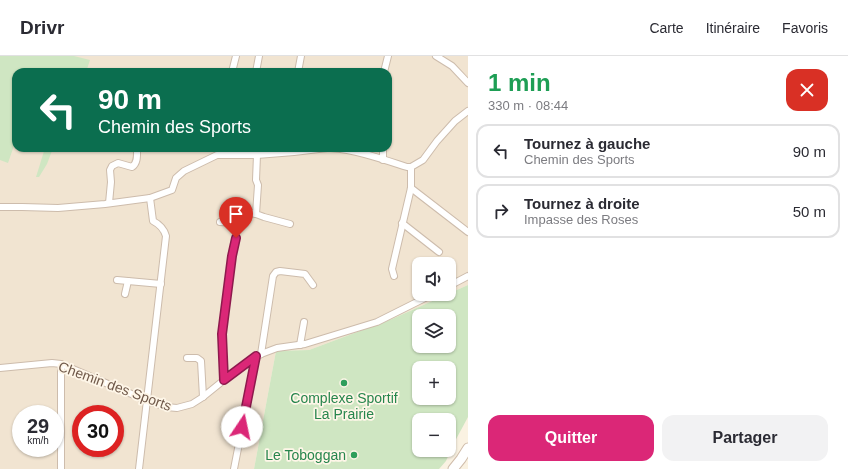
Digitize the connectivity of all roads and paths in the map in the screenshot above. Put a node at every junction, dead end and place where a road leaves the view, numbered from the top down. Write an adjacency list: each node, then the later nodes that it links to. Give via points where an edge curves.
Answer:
1 (236, 56): 6 (street)
2 (259, 56): 7 (street)
3 (301, 56): 8 (street)
4 (388, 56): 9 (street)
5 (436, 56): 10 (street, via 452,66)
6 (233, 68)
7 (257, 68)
8 (299, 68)
9 (385, 68)
10 (468, 83)
11 (468, 111): 20 (street, via 437,141 423,160)
12 (137, 152): 23 (street, via 135,166 118,163 112,166)
13 (240, 152): 17 (street)
14 (294, 152): 18 (street)
15 (353, 152): 19 (street)
16 (383, 152): 19 (street)
17 (240, 155): 18 (street); 22 (street, via 217,155 184,171 176,178 172,190)
18 (257, 156): 25 (street)
19 (384, 160): 20 (street)
20 (411, 167): 21 (street)
21 (410, 188): 27 (street); 29 (street)
22 (150, 198): 23 (street); 37 (street, via 153,221 160,226 166,236)
23 (109, 203): 24 (street, via 58,208)
24 (0, 207)
25 (256, 214): 26 (street, via 242,212 237,223); 28 (street)
26 (220, 222)
27 (402, 223): 31 (street); 32 (street, via 392,269)
28 (290, 224)
29 (468, 232)
30 (236, 238): 47 (street, via 222,334)
31 (439, 252)
32 (394, 276)
33 (468, 276): 36 (street)
34 (117, 280): 35 (street)
35 (128, 281): 37 (street); 39 (street)
36 (456, 282)
37 (161, 284): 49 (street)
38 (313, 286): 43 (street, via 305,274 276,272 273,276)
39 (125, 294)
40 (419, 301): 42 (street, Chemin des Sports, via 377,322)
41 (304, 322): 42 (street)
42 (300, 345): 43 (street, Chemin des Sports, via 277,348)
43 (258, 355): 47 (street, Chemin des Sports); 53 (street)
44 (186, 358): 48 (street, via 197,358 201,361)
45 (61, 364): 46 (street, Chemin des Sports); 49 (street, Chemin des Sports); 51 (street)
46 (0, 368)
47 (224, 380): 48 (street, Chemin des Sports)
48 (203, 397): 49 (street, Chemin des Sports, via 192,404 177,408)
49 (148, 401): 52 (street)
50 (468, 448): 54 (main road)
51 (61, 469)
52 (139, 469)
53 (234, 469)
54 (454, 469)

